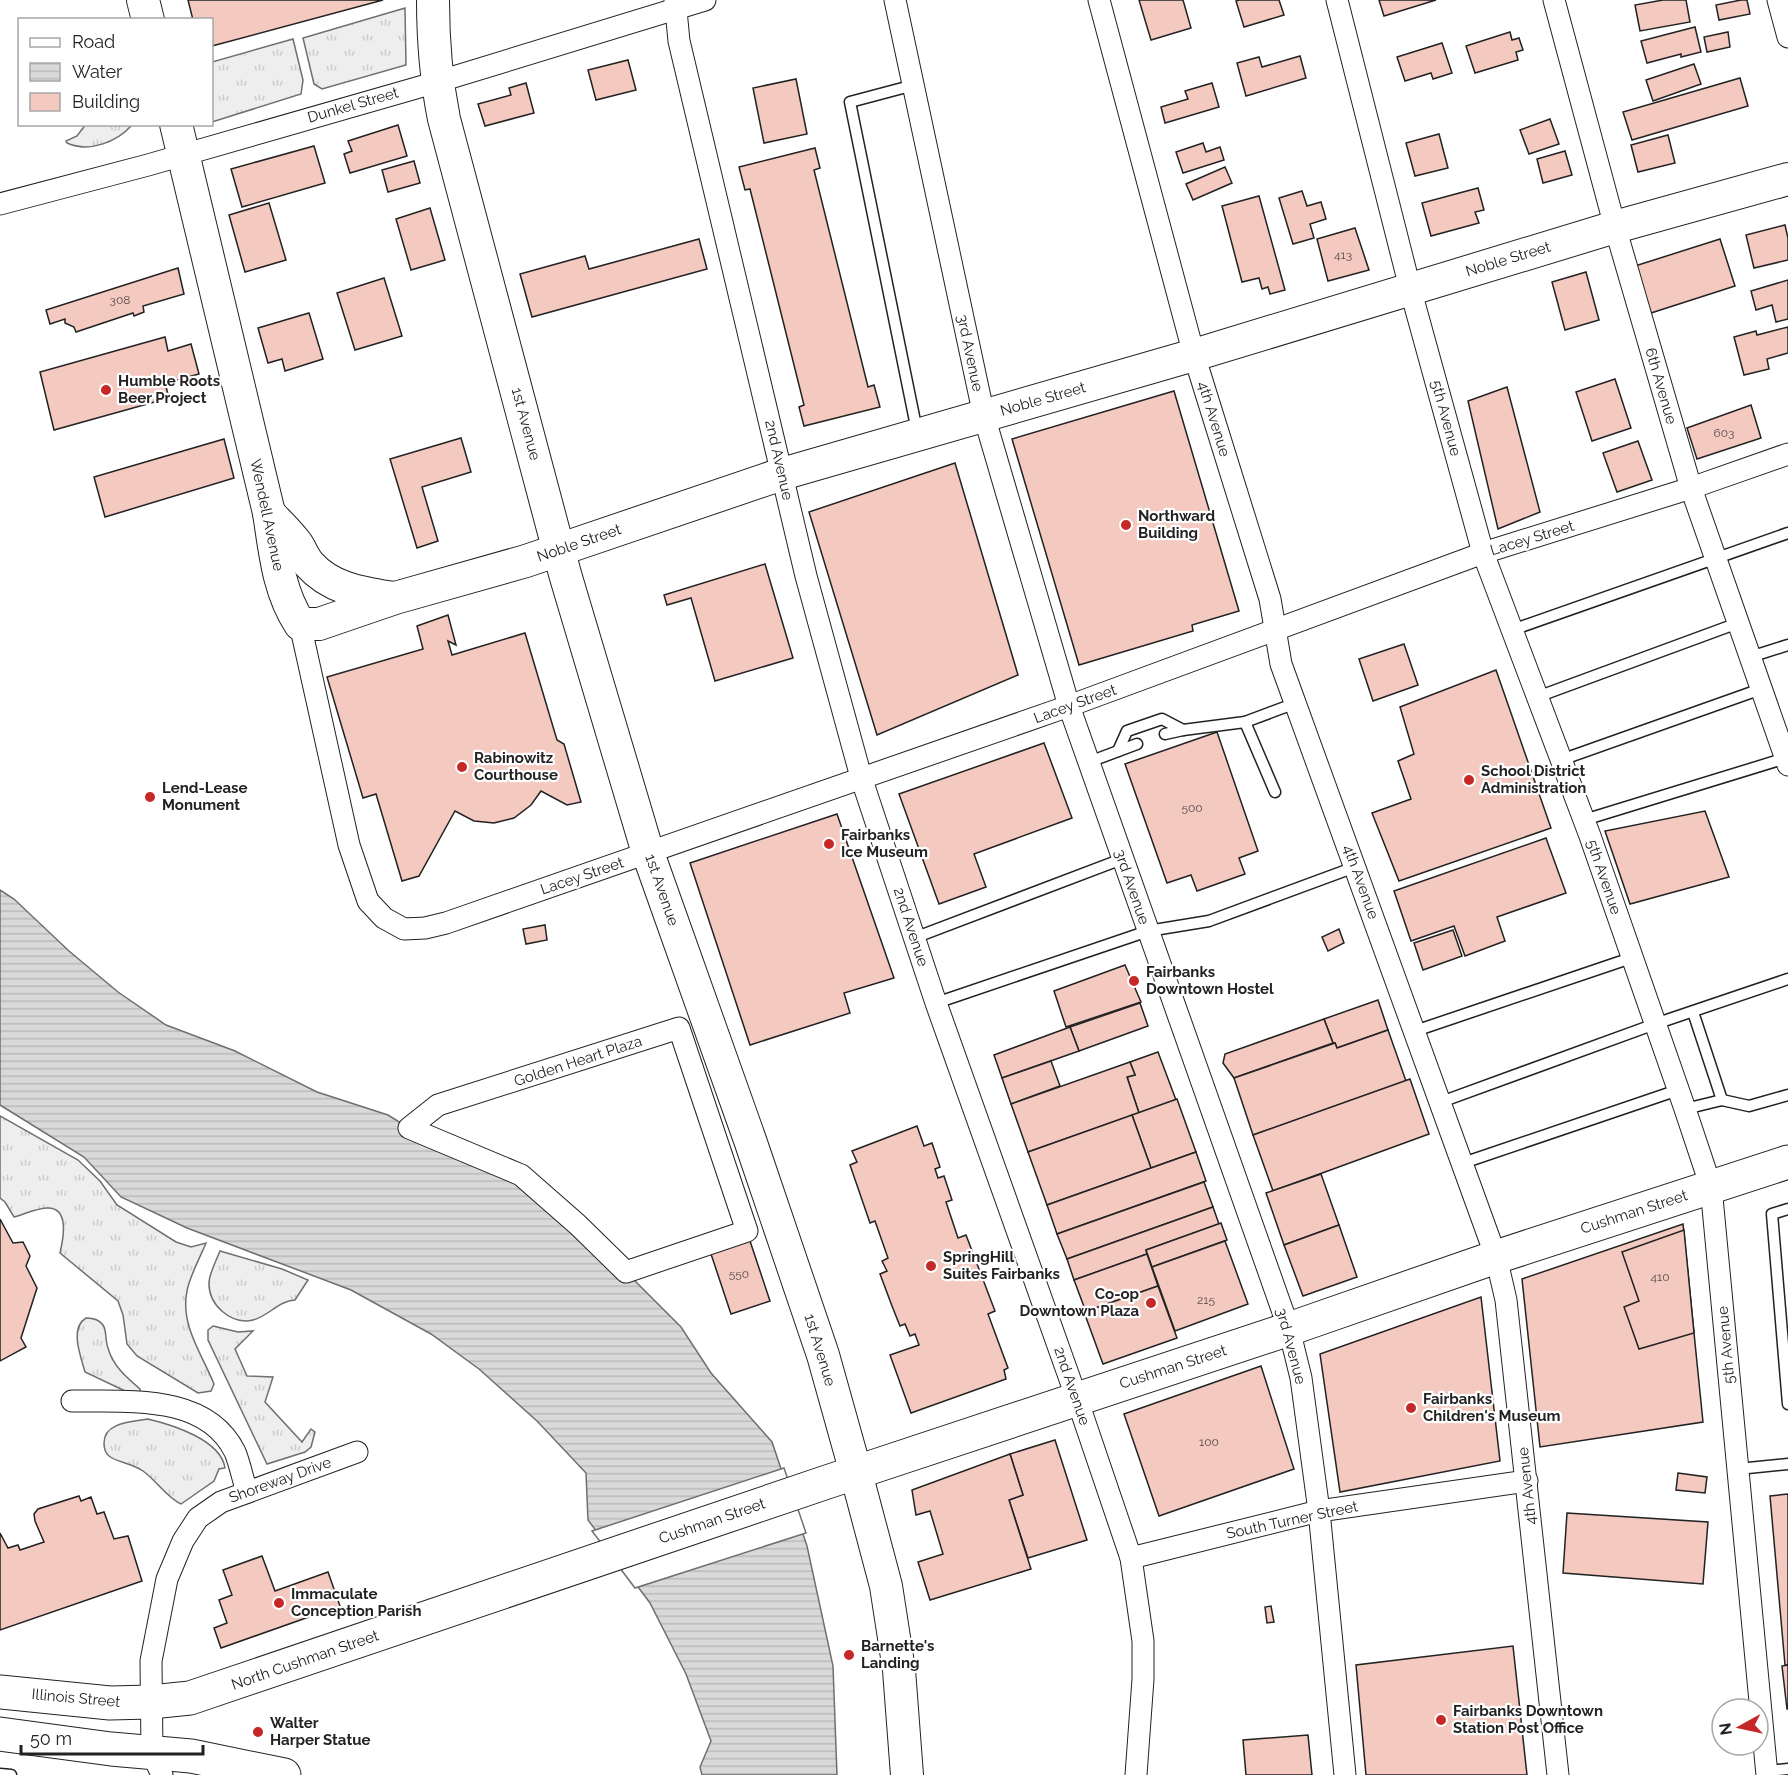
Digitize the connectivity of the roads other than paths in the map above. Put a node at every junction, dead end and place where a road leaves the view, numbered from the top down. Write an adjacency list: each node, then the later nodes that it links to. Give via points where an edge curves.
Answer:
1 (143, 0): 10 (main road)
2 (433, 0): 12 (main road, 1st Avenue)
3 (705, 0): 9 (street, Dunkel Street)
4 (896, 0): 13 (street, 3rd Avenue)
5 (1099, 0): 20 (street, 4th Avenue)
6 (1337, 0): 19 (street, 5th Avenue)
7 (1554, 0): 18 (street, 6th Avenue)
8 (1778, 0): 11 (street)
9 (675, 4): 12 (street, Dunkel Street); 24 (street, 2nd Avenue, via 679,42)
10 (148, 18)
11 (1788, 37)
12 (437, 82): 15 (street, Dunkel Street); 28 (main road, 1st Avenue)
13 (914, 85): 21 (street, 3rd Avenue); 22 (lane, via 850,102)
14 (177, 126): 15 (main road, Wendell Avenue)
15 (184, 154): 17 (street, Dunkel Street); 26 (main road, Wendell Avenue)
16 (1788, 179): 18 (main road, Noble Street)
17 (0, 204)
18 (1615, 227): 19 (main road, Noble Street); 25 (street, 6th Avenue)
19 (1410, 288): 20 (main road, Noble Street); 29 (street, 5th Avenue)
20 (1194, 355): 21 (main road, Noble Street); 34 (street, 4th Avenue, via 1270,599)
21 (984, 416): 22 (main road, Noble Street); 41 (street, 3rd Avenue)
22 (918, 435): 24 (main road, Noble Street)
23 (1788, 454): 25 (street, Lacey Street)
24 (782, 474): 28 (main road, Noble Street); 50 (street, 2nd Avenue)
25 (1691, 488): 29 (street, Lacey Street); 30 (street, 6th Avenue)
26 (269, 513): 31 (main road, via 308,563 331,581 346,589); 33 (main road, Wendell Avenue, via 285,598)
27 (1788, 533): 30 (lane)
28 (559, 549): 31 (main road, Noble Street); 53 (main road, 1st Avenue)
29 (1483, 553): 34 (street, Lacey Street); 35 (street, 5th Avenue)
30 (1715, 558): 32 (street, 6th Avenue); 35 (lane)
31 (395, 598): 33 (main road, Noble Street, via 319,624)
32 (1738, 623): 37 (street, 6th Avenue); 39 (lane)
33 (300, 624): 56 (street, Wendell Avenue, via 349,845)
34 (1275, 630): 40 (street, 4th Avenue, via 1281,664); 41 (street, Lacey Street)
35 (1512, 630): 39 (street, 5th Avenue)
36 (1788, 645): 37 (lane)
37 (1750, 657): 38 (street, 6th Avenue)
38 (1761, 689): 47 (lane); 48 (street, 6th Avenue)
39 (1537, 697): 47 (street, 5th Avenue)
40 (1296, 703): 42 (lane); 55 (street, 4th Avenue)
41 (1069, 706): 49 (street, 3rd Avenue); 50 (street, Lacey Street)
42 (1245, 722): 43 (lane); 51 (lane)
43 (1183, 730): 44 (lane); 46 (lane, via 1162,719 1127,731)
44 (1165, 734)
45 (1137, 744): 46 (lane)
46 (1118, 751): 49 (lane)
47 (1561, 760): 52 (street, 5th Avenue)
48 (1787, 761): 52 (lane)
49 (1089, 762): 54 (street, 3rd Avenue)
50 (861, 777): 53 (street, Lacey Street); 58 (street, 2nd Avenue)
51 (1275, 792)
52 (1584, 820): 59 (street, 5th Avenue)
53 (648, 853): 56 (street, Lacey Street, via 425,928 404,929 384,918); 82 (main road, 1st Avenue, via 823,1355)
54 (1122, 859): 57 (street, 3rd Avenue); 58 (lane)
55 (1355, 867): 57 (lane, via 1209,921); 64 (street, 4th Avenue)
56 (368, 901)
57 (1148, 931): 61 (lane); 75 (street, 3rd Avenue)
58 (914, 938): 61 (street, 2nd Avenue)
59 (1631, 958): 63 (street, 5th Avenue); 64 (lane)
60 (1788, 980): 62 (lane)
61 (936, 1003): 76 (street, 2nd Avenue)
62 (1693, 1012): 63 (lane); 67 (lane)
63 (1655, 1024): 66 (street, 5th Avenue); 68 (lane)
64 (1415, 1031): 68 (street, 4th Avenue)
65 (1788, 1095): 67 (lane, via 1749,1106)
66 (1682, 1099): 67 (lane); 70 (lane); 71 (street, 5th Avenue)
67 (1722, 1100)
68 (1441, 1102): 70 (street, 4th Avenue)
69 (1788, 1162): 71 (main road, Cushman Street)
70 (1463, 1163): 73 (street, 4th Avenue)
71 (1711, 1187): 73 (main road, Cushman Street); 81 (street, 5th Avenue)
72 (1788, 1209): 78 (lane, via 1772,1214)
73 (1496, 1257): 75 (main road, Cushman Street); 83 (street, 4th Avenue, via 1506,1300)
74 (626, 1272): 74 (street, Golden Heart Plaza, via 521,1175 409,1128 438,1105 679,1028 747,1231)
75 (1289, 1329): 76 (main road, Cushman Street); 85 (street, 3rd Avenue, via 1301,1378)
76 (1077, 1399): 82 (main road, Cushman Street); 86 (street, 2nd Avenue)
77 (72, 1401): 84 (street, via 146,1402 192,1412 221,1431 235,1453)
78 (1788, 1404)
79 (357, 1452): 84 (street, Shoreway Drive)
80 (1788, 1464): 81 (lane)
81 (1738, 1469): 93 (street, 5th Avenue)
82 (842, 1477): 87 (main road, Cushman Street); 97 (main road, 1st Avenue, via 887,1596 899,1670)
83 (1527, 1481): 85 (street, South Turner Street); 100 (street, 4th Avenue)
84 (247, 1492): 89 (street, Shoreway Drive, via 221,1502 198,1518 183,1541 167,1579 151,1661)
85 (1319, 1511): 86 (street, South Turner Street); 99 (street, 3rd Avenue)
86 (1131, 1558): 98 (street, 2nd Avenue, via 1143,1641)
87 (559, 1574): 89 (main road, North Cushman Street, via 190,1698)
88 (0, 1692): 89 (main road, Illinois Street)
89 (151, 1702): 91 (street, Shoreway Drive)
90 (0, 1734): 91 (main road)
91 (157, 1764): 95 (main road, via 191,1756)
92 (1788, 1769): 93 (lane)
93 (1767, 1773)
94 (0, 1774): 96 (lane)
95 (265, 1774)
96 (11, 1775)
97 (907, 1775)
98 (1136, 1775)
99 (1345, 1775)
100 (1558, 1775)

